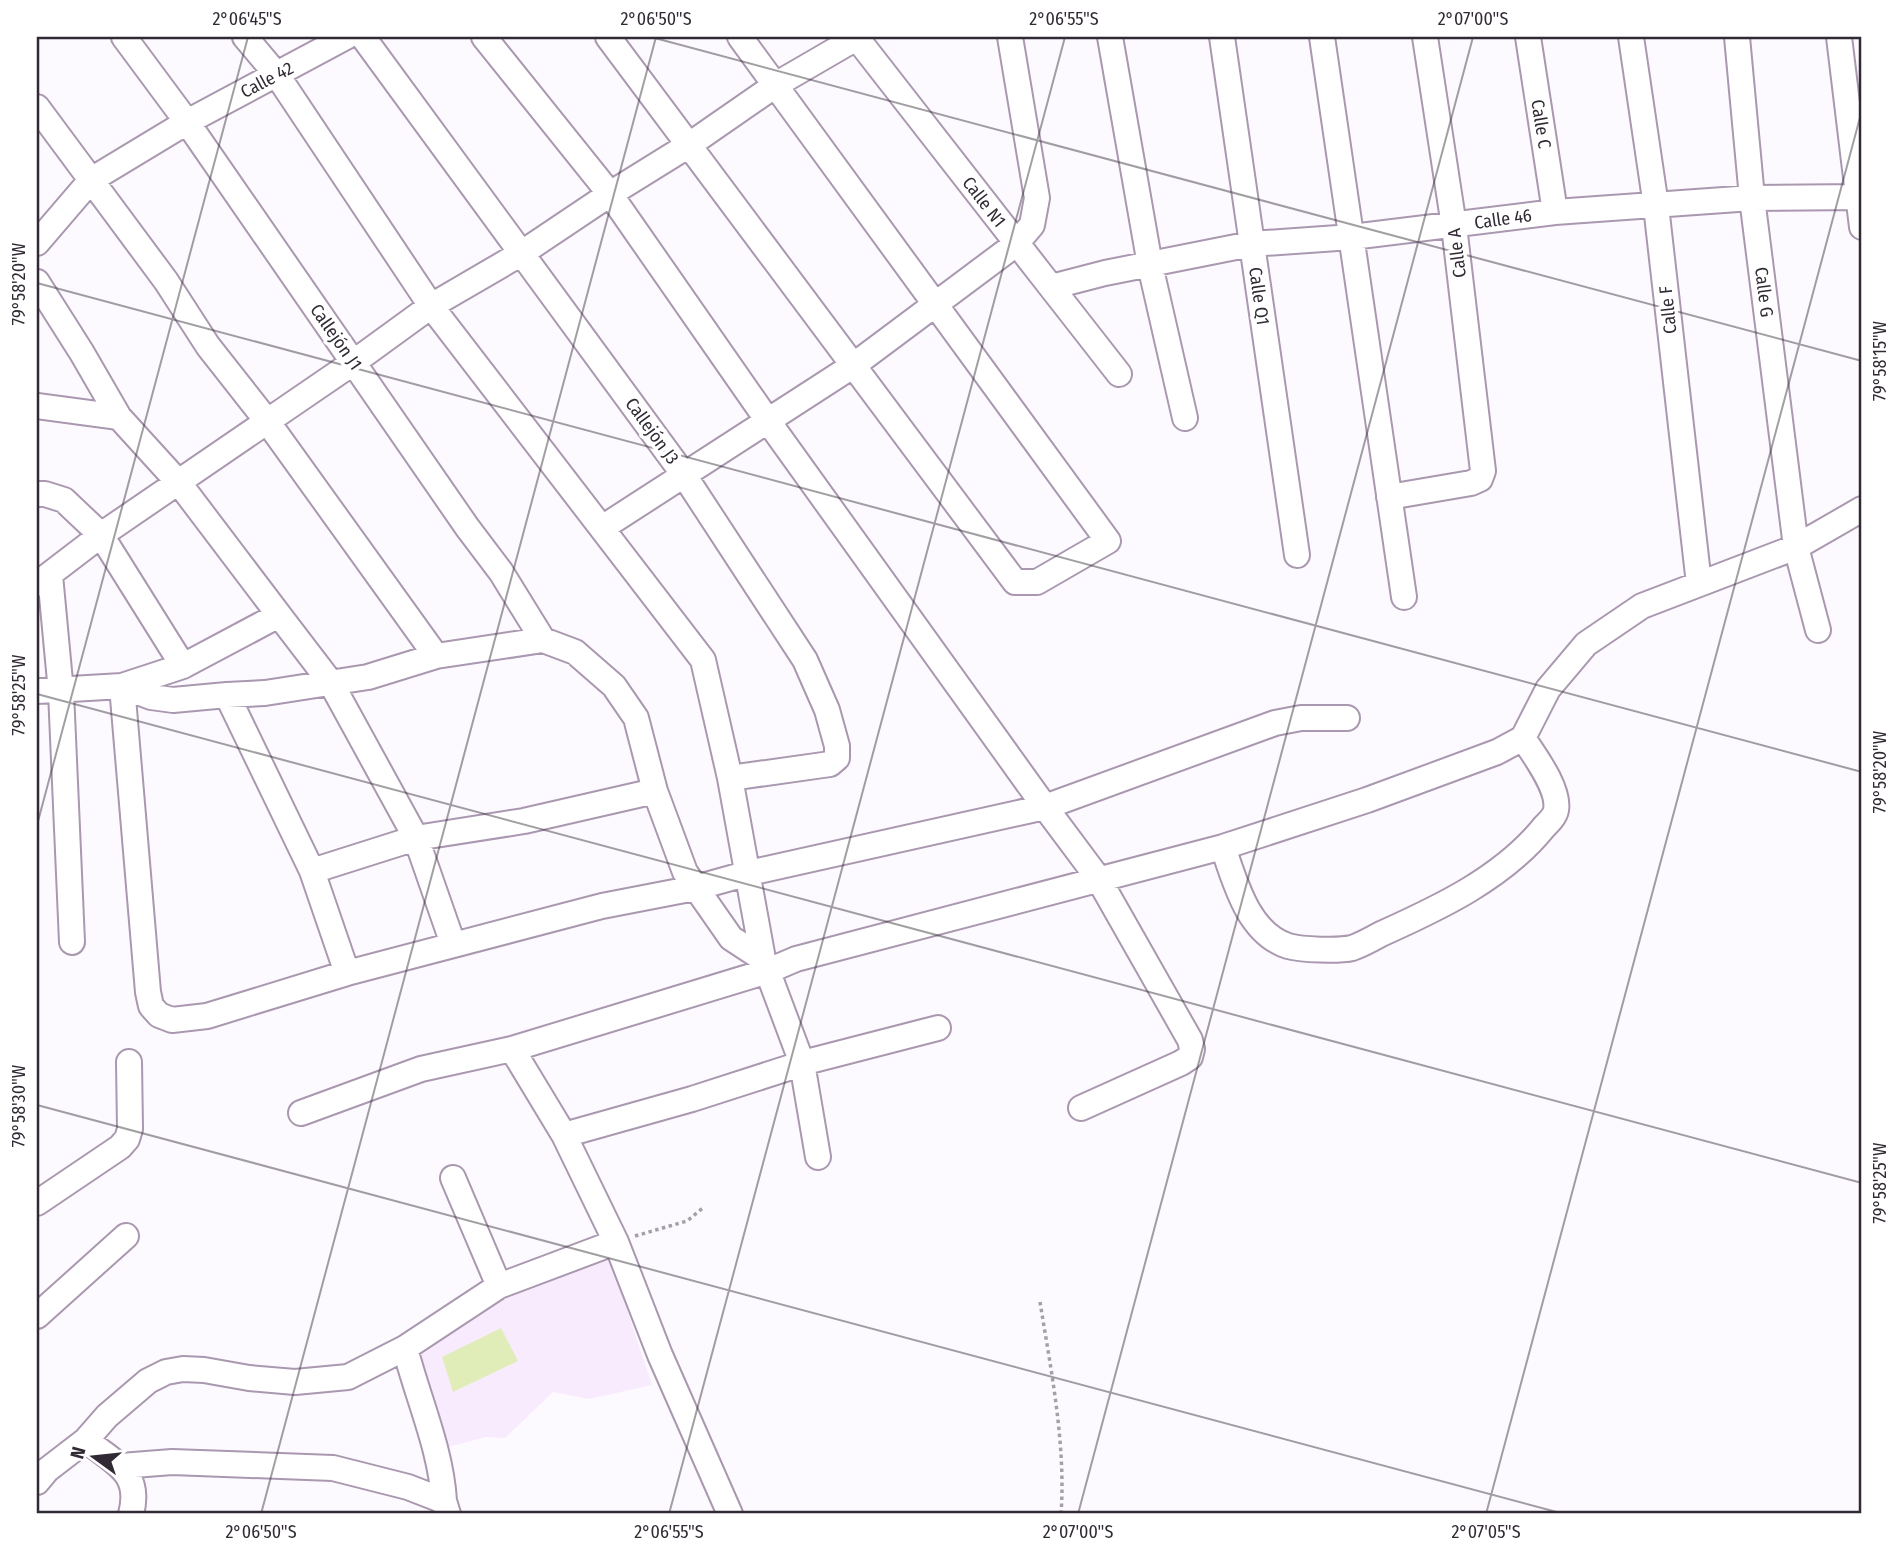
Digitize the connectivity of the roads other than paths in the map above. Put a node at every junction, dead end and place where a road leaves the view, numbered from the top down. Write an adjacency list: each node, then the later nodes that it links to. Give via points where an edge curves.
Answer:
1 (124, 37): 21 (street, Callejón J1)
2 (245, 37): 18 (street)
3 (346, 37): 18 (street, Calle 42)
4 (363, 37): 34 (street, Callejón J3)
5 (484, 37): 24 (street)
6 (608, 37): 22 (street)
7 (740, 37): 19 (street)
8 (858, 37): 19 (street); 32 (street, Calle N1)
9 (1010, 37): 32 (street, via 1037,198 1032,225)
10 (1110, 37): 35 (street)
11 (1222, 37): 33 (street, Calle Q1)
12 (1322, 37): 30 (street)
13 (1425, 37): 29 (street, Calle A)
14 (1528, 37): 28 (street, Calle C)
15 (1631, 37): 26 (street, Calle F)
16 (1737, 37): 25 (street, Calle G)
17 (1839, 37): 27 (street)
18 (277, 75): 21 (street, Calle 42); 39 (street)
19 (777, 84): 22 (street); 38 (street)
20 (37, 107): 23 (street)
21 (187, 122): 23 (street, Calle 42); 40 (street, Callejón J1)
22 (689, 145): 24 (street); 41 (street)
23 (91, 180): 31 (street, Calle 42); 46 (street)
24 (610, 194): 34 (street); 47 (street)
25 (1752, 198): 26 (street, Calle 46); 27 (street, Calle 46); 55 (street, Calle G)
26 (1656, 206): 28 (street, Calle 46); 58 (street, Calle F)
27 (1861, 211)
28 (1555, 212): 29 (street, Calle 46)
29 (1454, 226): 30 (street, Calle 46); 51 (street, Calle A, via 1483,471 1480,479 1471,483)
30 (1352, 237): 33 (street, Calle 46); 51 (street)
31 (37, 243)
32 (1016, 244): 37 (street, Calle N1); 38 (street)
33 (1251, 244): 35 (street, Calle 46); 56 (street, Calle Q1)
34 (522, 253): 39 (street); 48 (street, Callejón J3)
35 (1150, 265): 37 (street); 45 (street)
36 (37, 282): 44 (street)
37 (1051, 287): 42 (street, Calle N1)
38 (937, 303): 41 (street); 41 (street, via 1108,541 1037,582 1015,582)
39 (431, 306): 40 (street); 53 (street)
40 (354, 362): 46 (street); 62 (street, Callejón J1)
41 (854, 365): 47 (street)
42 (1119, 374)
43 (37, 406): 44 (street)
44 (119, 417): 49 (street)
45 (1185, 418)
46 (267, 421): 49 (street); 63 (street)
47 (768, 421): 48 (street); 73 (street)
48 (684, 475): 53 (street); 71 (street, Callejón J3, via 805,660 828,710 837,746 837,758 830,764)
49 (180, 483): 54 (street); 60 (street)
50 (37, 494): 54 (street, via 64,499)
51 (1389, 497): 59 (street)
52 (1862, 509): 55 (street)
53 (602, 528): 71 (street, via 704,660)
54 (102, 535): 57 (street); 64 (street)
55 (1796, 547): 58 (street); 61 (street, Calle G)
56 (1297, 555)
57 (43, 579): 67 (street)
58 (1699, 584): 70 (street, via 1643,606 1586,644 1548,689)
59 (1404, 597)
60 (279, 615): 64 (street); 65 (street)
61 (1818, 630)
62 (543, 640): 63 (street); 72 (street, via 575,652 614,686 636,718)
63 (436, 656): 65 (street, via 368,677)
64 (183, 666): 66 (street)
65 (331, 682): 68 (street); 74 (street)
66 (122, 686): 67 (street); 68 (street, via 173,700); 83 (street, via 151,1006 172,1020 206,1016)
67 (49, 692): 80 (street)
68 (227, 695): 76 (street)
69 (1347, 718): 73 (street, via 1275,723)
70 (1522, 738): 75 (street, via 1497,752 1367,800); 75 (street, via 1550,783 1557,806 1527,849 1481,882 1352,948 1289,946 1271,937 1242,900)
71 (730, 778): 77 (street)
72 (655, 792): 74 (street, via 524,821); 79 (street)
73 (1045, 807): 77 (street); 78 (street)
74 (416, 838): 76 (street); 81 (street)
75 (1223, 847): 78 (street)
76 (312, 872): 83 (street)
77 (749, 873): 79 (street); 82 (street)
78 (1098, 878): 82 (street); 88 (street, via 1192,1049 1181,1063)
79 (695, 888): 81 (street); 82 (street, via 731,938)
80 (72, 942)
81 (453, 944): 83 (street)
82 (765, 965): 85 (street); 87 (street)
83 (347, 973)
84 (938, 1028): 87 (street)
85 (512, 1049): 89 (street, via 421,1069); 90 (street)
86 (129, 1062): 93 (street, via 127,1139)
87 (802, 1063): 90 (street); 91 (street)
88 (1082, 1108)
89 (301, 1113)
90 (564, 1135): 95 (street)
91 (818, 1157)
92 (453, 1178): 96 (street)
93 (37, 1203)
94 (126, 1236): 97 (street)
95 (616, 1242): 96 (street); 104 (street)
96 (499, 1286): 98 (street)
97 (37, 1316)
98 (405, 1348): 99 (street, via 348,1377 295,1382 204,1370 166,1372 148,1381); 102 (street, via 441,1468)
99 (86, 1440): 100 (street); 101 (street)
100 (121, 1466): 102 (street, via 172,1462 333,1468 408,1487); 103 (street, via 132,1485)
101 (37, 1482)
102 (446, 1508)
103 (130, 1509)
104 (730, 1514)

